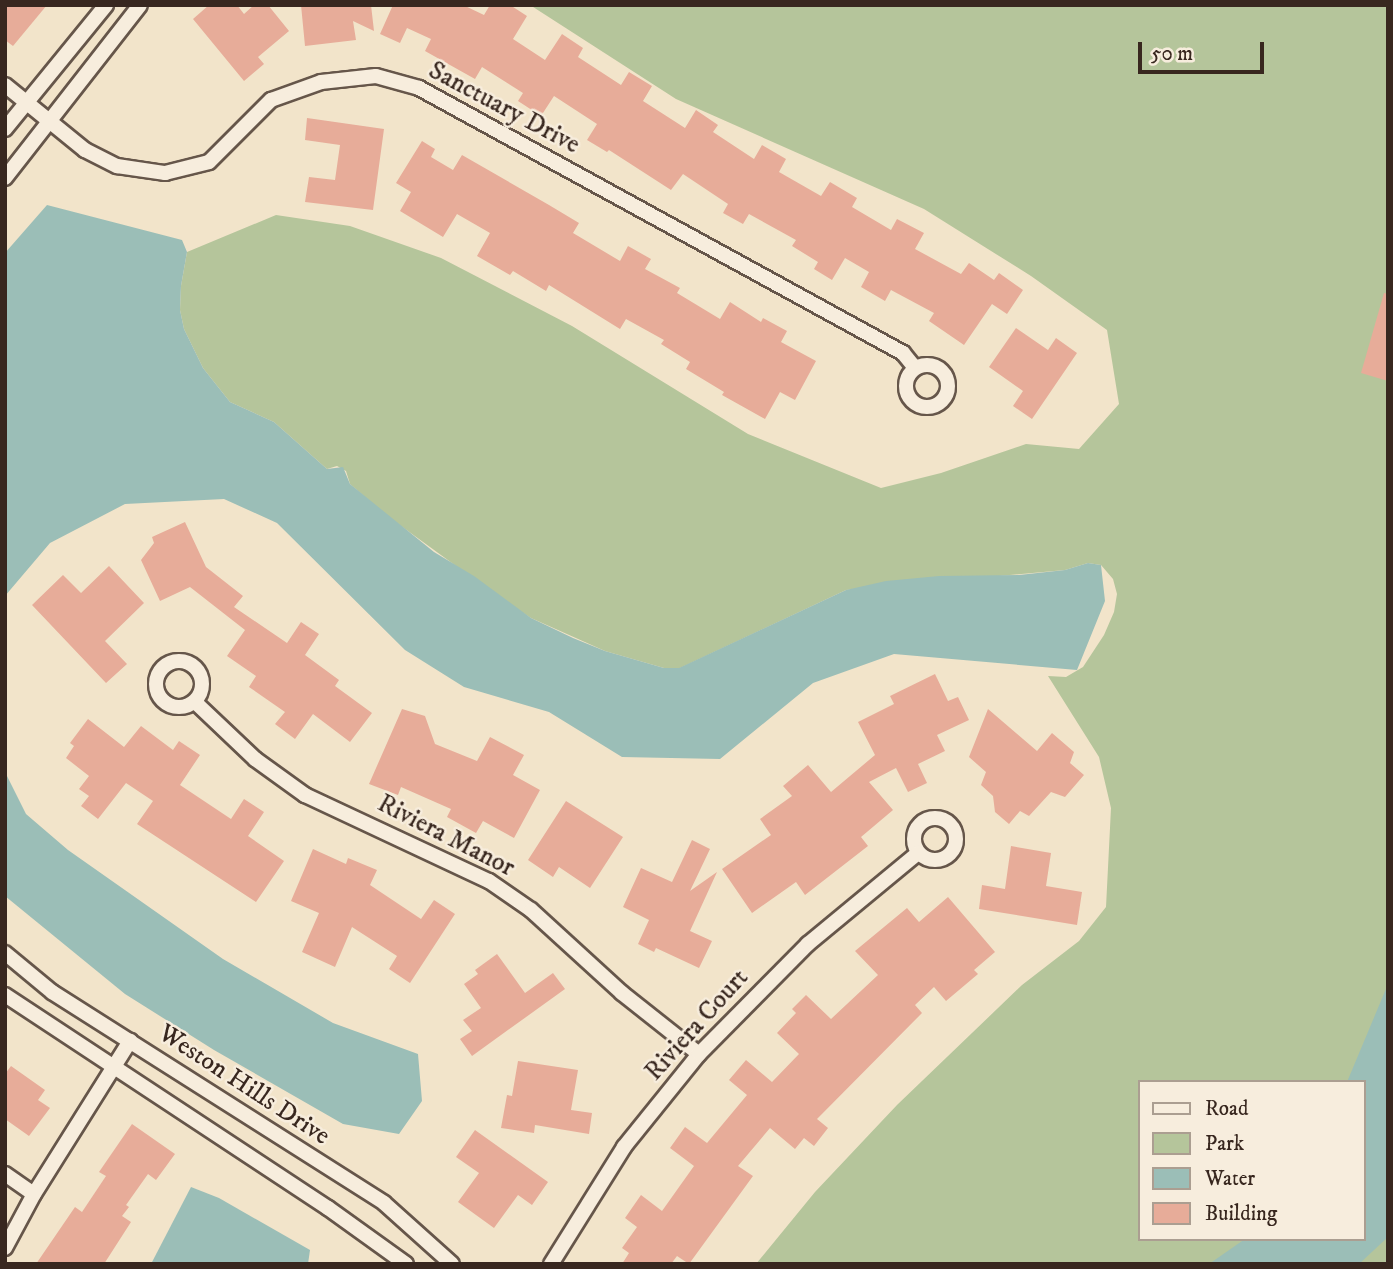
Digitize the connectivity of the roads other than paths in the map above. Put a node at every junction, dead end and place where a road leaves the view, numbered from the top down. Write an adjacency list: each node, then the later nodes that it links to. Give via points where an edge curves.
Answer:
1 (106, 5): 4 (street)
2 (140, 5): 5 (street)
3 (5, 85): 4 (street, Sanctuary Drive)
4 (27, 103): 5 (street, Sanctuary Drive); 6 (street)
5 (49, 123): 7 (street); 8 (street, Sanctuary Drive, via 85,150 117,166 165,173 209,162 271,100 321,82 376,76 419,88 903,353)
6 (5, 129)
7 (5, 178)
8 (915, 368)
9 (195, 702): 14 (street, Riviera Manor, via 255,760 305,795 489,881 530,910 622,993)
10 (918, 853): 14 (street, Riviera Court, via 808,944)
11 (5, 953): 13 (street, Weston Hills Drive, via 52,992)
12 (5, 995): 15 (street)
13 (130, 1041): 15 (street); 20 (street, Weston Hills Drive, via 384,1203)
14 (699, 1054): 21 (street, Riviera Court, via 624,1147)
15 (115, 1068): 17 (street); 19 (street)
16 (5, 1174): 17 (street)
17 (34, 1194): 18 (street)
18 (5, 1248)
19 (406, 1264)
20 (452, 1264)
21 (551, 1264)

